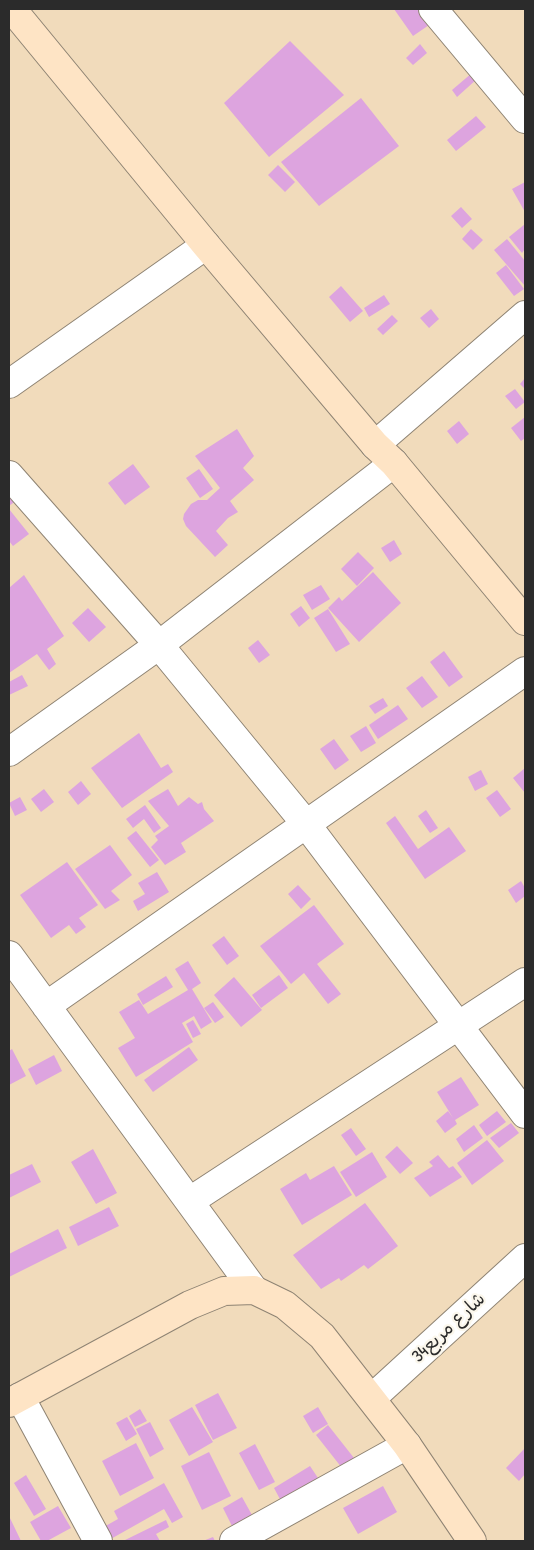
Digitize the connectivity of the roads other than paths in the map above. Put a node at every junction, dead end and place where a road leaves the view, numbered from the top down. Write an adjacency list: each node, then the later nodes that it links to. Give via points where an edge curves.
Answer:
1 (433, 9): 3 (street)
2 (14, 19): 4 (main road)
3 (525, 119)
4 (206, 245): 6 (street); 7 (main road)
5 (525, 315): 7 (street)
6 (9, 384)
7 (385, 454): 9 (main road); 10 (street)
8 (9, 475): 10 (street)
9 (525, 621)
10 (159, 645): 12 (street); 13 (street)
11 (525, 671): 13 (street)
12 (9, 752)
13 (306, 824): 16 (street); 17 (street)
14 (9, 955): 16 (street)
15 (525, 982): 17 (street)
16 (46, 1006): 19 (street)
17 (458, 1026): 18 (street); 19 (street)
18 (525, 1114)
19 (190, 1201): 21 (street)
20 (525, 1258): 22 (street, شارع مربع34)
21 (254, 1290): 22 (main road, via 286,1305 322,1336); 23 (main road, via 224,1291 190,1305)
22 (372, 1398): 24 (main road)
23 (14, 1400): 25 (street)
24 (407, 1445): 26 (street); 27 (main road)
25 (98, 1541)
26 (234, 1541)
27 (472, 1541)

